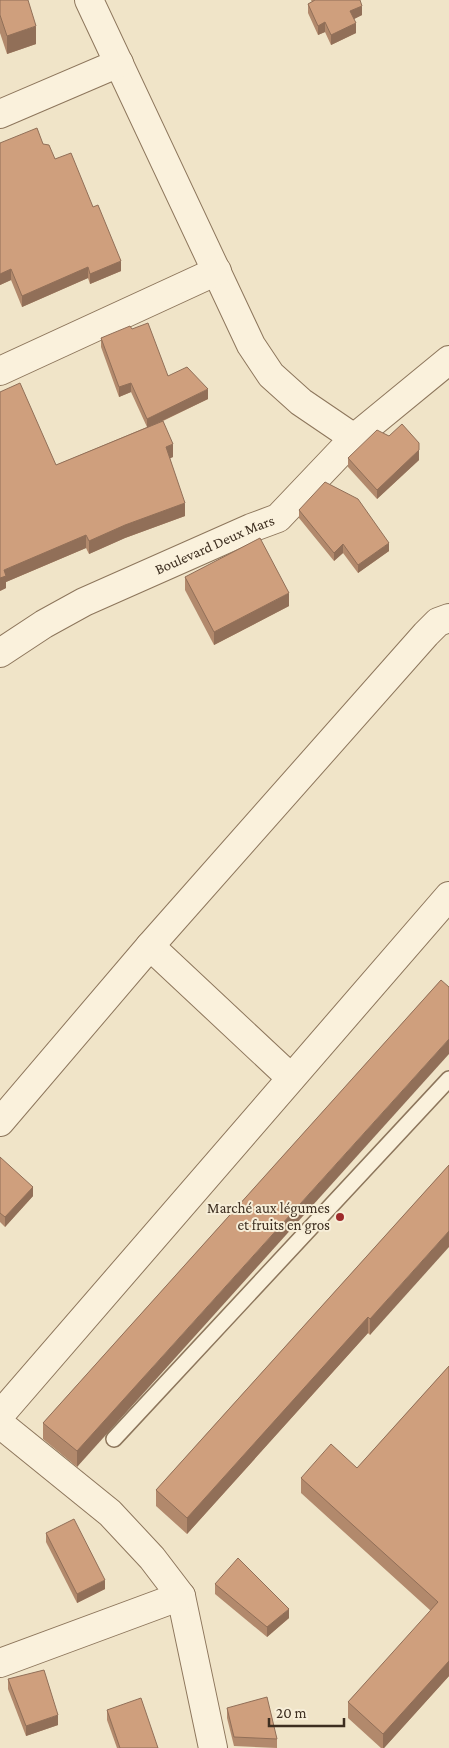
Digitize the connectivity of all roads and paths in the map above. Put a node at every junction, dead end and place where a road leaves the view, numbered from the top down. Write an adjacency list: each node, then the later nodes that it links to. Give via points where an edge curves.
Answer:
1 (89, 0): 2 (street)
2 (119, 63): 3 (street); 4 (street)
3 (0, 114)
4 (217, 271): 6 (street); 7 (street, via 251,345 271,375 302,402)
5 (449, 360): 7 (street, Boulevard Deux Mars)
6 (0, 371)
7 (354, 438): 9 (street, Boulevard Deux Mars, via 278,518 84,602)
8 (449, 618): 11 (street, via 438,622 426,634)
9 (0, 653)
10 (445, 911): 12 (street)
11 (150, 946): 12 (street); 14 (street)
12 (291, 1078): 15 (street)
13 (449, 1079): 17 (lane)
14 (0, 1122)
15 (0, 1415)
16 (0, 1424): 18 (street, via 110,1513 152,1558)
17 (114, 1439)
18 (181, 1596): 19 (street); 20 (street)
19 (0, 1663)
20 (213, 1748)

